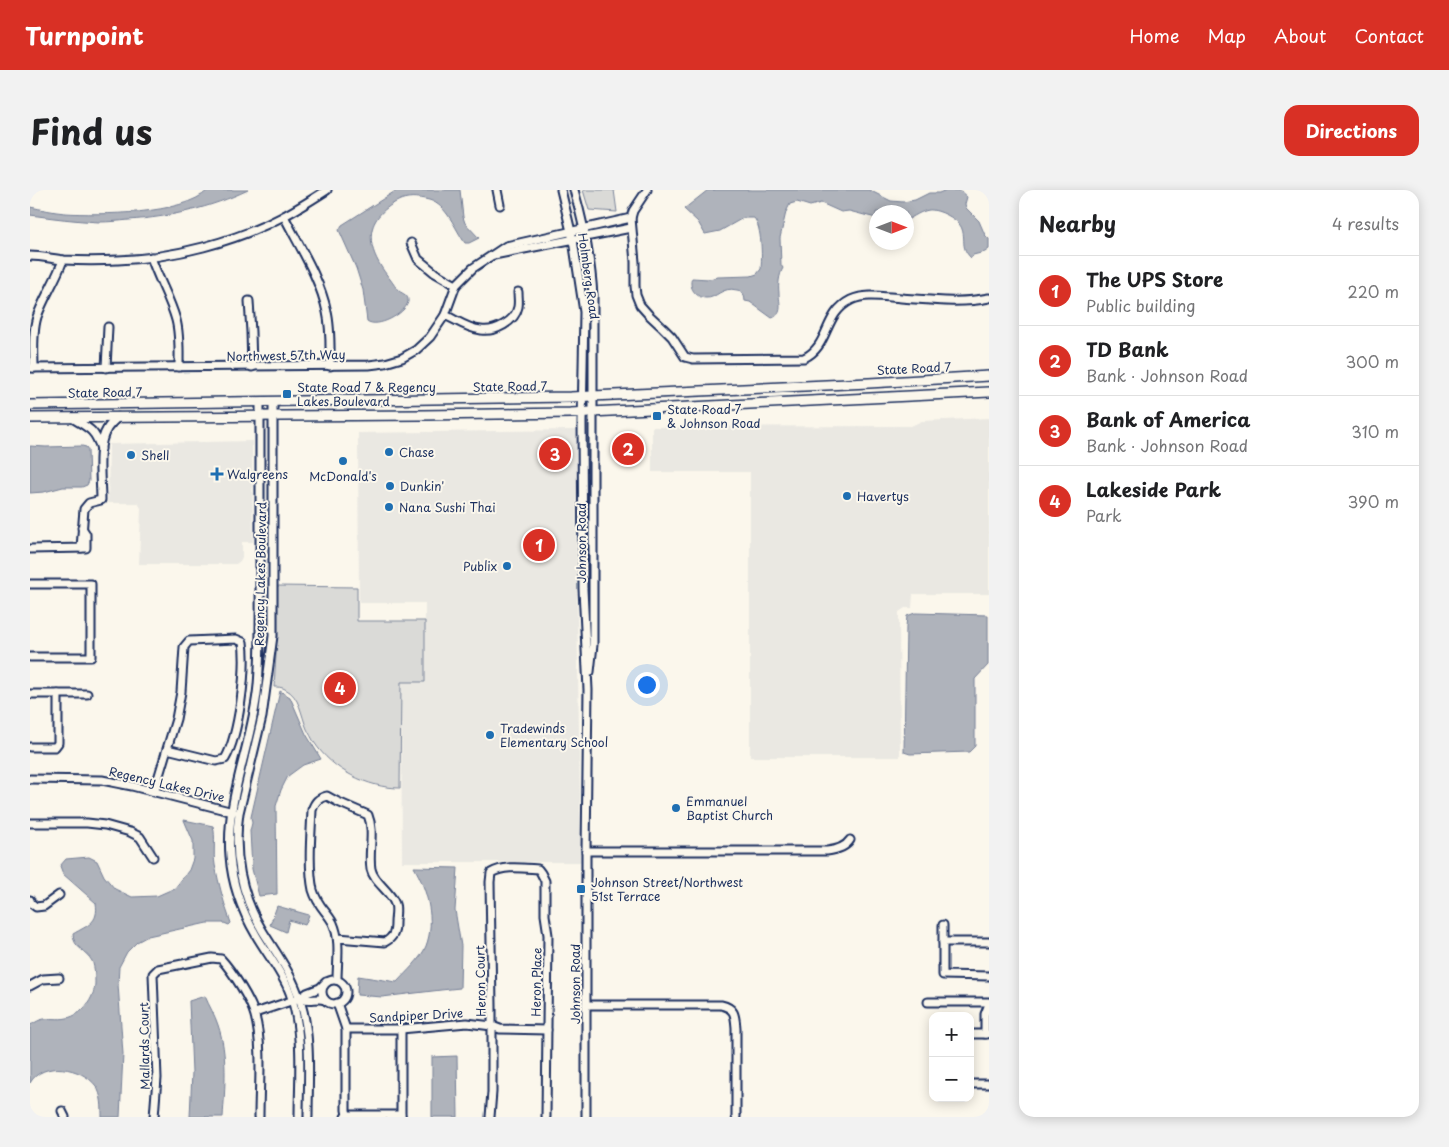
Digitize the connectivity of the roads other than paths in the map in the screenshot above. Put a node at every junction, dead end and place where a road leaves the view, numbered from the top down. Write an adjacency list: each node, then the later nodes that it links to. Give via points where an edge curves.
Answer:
1 (327, 190): 7 (street)
2 (497, 190): 6 (street)
3 (561, 190): 11 (street, Holmberg Road)
4 (574, 190): 9 (street, Holmberg Road)
5 (647, 190): 8 (street)
6 (500, 205)
7 (284, 216): 17 (street, via 214,244); 25 (street, via 327,310)
8 (631, 218): 9 (street, Northwest 57th Way); 10 (street)
9 (584, 228): 11 (street, Northwest 57th Way); 12 (street, Holmberg Road)
10 (631, 228): 12 (street, Northwest 57th Way); 21 (street, via 636,295 644,310 685,356 693,360 804,358 818,348 840,307 861,297 959,302)
11 (572, 231): 13 (street, Holmberg Road); 16 (street, Northwest 57th Way, via 506,246)
12 (586, 238): 13 (street, Northwest 57th Way); 34 (street, Holmberg Road, via 593,296)
13 (573, 240): 16 (street, Northwest 57th Way); 35 (street, Holmberg Road, via 584,312)
14 (411, 242): 19 (street, via 418,259)
15 (30, 256): 18 (street)
16 (491, 256): 19 (street, Northwest 57th Way, via 472,268)
17 (151, 257): 18 (street); 26 (street, via 176,322)
18 (64, 260): 28 (street, via 37,318)
19 (456, 285): 23 (street, Northwest 57th Way)
20 (518, 292): 23 (street, via 518,308 514,315 507,323 494,329 474,328)
21 (989, 298)
22 (249, 301): 27 (street)
23 (445, 315): 25 (street, Northwest 57th Way, via 430,338 402,358 369,365)
24 (108, 327): 29 (street)
25 (330, 366): 27 (street, Northwest 57th Way)
26 (179, 367): 27 (street, Northwest 57th Way); 29 (street, Northwest 57th Way)
27 (252, 367)
28 (32, 368): 29 (street, Northwest 57th Way)
29 (106, 368)
30 (989, 376): 31 (main road, State Road 7)
31 (869, 383): 32 (main road, State Road 7); 36 (main road)
32 (828, 385): 34 (main road, State Road 7); 37 (main road, via 825,392)
33 (989, 392): 36 (main road, State Road 7)
34 (593, 396): 35 (main road, State Road 7); 41 (street, Johnson Road)
35 (583, 397): 39 (main road, State Road 7); 42 (street, Johnson Road)
36 (846, 399): 37 (main road, State Road 7)
37 (810, 401): 41 (main road, State Road 7)
38 (260, 402): 39 (main road, State Road 7); 40 (main road, State Road 7); 43 (street, Regency Lakes Boulevard)
39 (273, 402): 44 (street, Regency Lakes Boulevard)
40 (30, 405)
41 (593, 411): 42 (main road, State Road 7); 52 (street, Johnson Road)
42 (583, 412): 44 (main road, State Road 7); 51 (street, Johnson Road)
43 (260, 416): 44 (main road, State Road 7); 46 (main road, State Road 7); 62 (street, Regency Lakes Boulevard, via 258,686 251,732)
44 (273, 416): 63 (street, Regency Lakes Boulevard, via 273,636 262,717)
45 (71, 417): 46 (main road, State Road 7); 47 (main road, State Road 7); 48 (street, via 95,434)
46 (118, 417): 48 (street, via 107,429)
47 (30, 418)
48 (101, 450): 49 (street, via 101,500 89,503 84,509 82,528 86,534 83,548)
49 (30, 549)
50 (30, 584): 53 (street, via 91,584 91,657)
51 (583, 604): 52 (street, via 587,609 588,633); 54 (street, Johnson Road)
52 (593, 645): 54 (street, Johnson Road)
53 (30, 657)
54 (588, 690): 66 (street, Johnson Road)
55 (30, 694): 56 (street)
56 (58, 694): 57 (street); 58 (street, via 58,743 55,748)
57 (88, 694)
58 (30, 747)
59 (167, 749): 59 (street, via 181,692 184,647 189,641 236,639 243,642 241,699 237,725 225,759 216,761); 61 (street)
60 (30, 779): 61 (street, Regency Lakes Drive, via 102,780)
61 (154, 792): 62 (street, Regency Lakes Drive)
62 (231, 811): 63 (street, Regency Lakes Drive); 82 (street, Regency Lakes Boulevard, via 230,857 236,889 247,918 280,972)
63 (239, 813): 80 (street, Regency Lakes Boulevard, via 238,863 246,896)
64 (30, 823): 67 (street, via 105,825 140,837)
65 (850, 840): 66 (street, via 848,845 827,851)
66 (586, 851): 86 (street, Johnson Road)
67 (153, 857)
68 (519, 868): 88 (street, Heron Court, via 498,869 491,873); 91 (street, Heron Place, via 538,869 544,881 548,935)
69 (59, 895): 70 (street, via 44,906 36,907)
70 (30, 900)
71 (943, 925): 73 (street)
72 (338, 938): 72 (street, via 332,922 319,905 311,878 312,810 315,802 327,796 368,815 373,876 396,906 395,933 385,942); 77 (street)
73 (943, 942): 74 (street); 75 (street, via 943,976)
74 (989, 942)
75 (989, 976)
76 (59, 978): 79 (street, via 43,979)
77 (337, 980): 78 (street); 84 (street, via 346,991)
78 (326, 982): 80 (street); 81 (street, via 322,993)
79 (30, 986)
80 (301, 998): 81 (street); 82 (street); 101 (street, Regency Lakes Boulevard, via 308,1040)
81 (325, 1000): 84 (street)
82 (292, 1001): 87 (street); 100 (street, Regency Lakes Boulevard, via 299,1038)
83 (928, 1002): 85 (street)
84 (338, 1003): 89 (street)
85 (989, 1003): 93 (street, via 985,1014)
86 (586, 1005): 104 (street, Johnson Road); 105 (street, via 720,1005 730,1008 736,1028)
87 (254, 1013): 98 (street, Mallards Court, via 221,959 212,958 158,970 153,974 157,1078); 99 (street, via 259,1042)
88 (492, 1026): 90 (street, Sandpiper Drive, via 467,1023); 91 (street, Sandpiper Drive); 102 (street, Heron Court)
89 (346, 1029): 90 (street, Sandpiper Drive); 96 (street)
90 (401, 1029): 97 (street)
91 (546, 1030): 103 (street, Heron Place)
92 (974, 1034): 93 (street)
93 (987, 1034)
94 (974, 1084): 95 (street)
95 (989, 1084)
96 (346, 1116): 97 (street)
97 (401, 1116)
98 (154, 1117)
99 (259, 1117)
100 (299, 1117)
101 (308, 1117)
102 (490, 1117)
103 (546, 1117)
104 (586, 1117)
105 (736, 1117)

